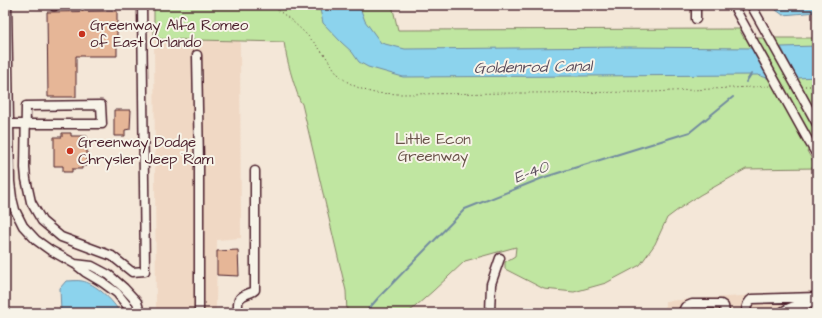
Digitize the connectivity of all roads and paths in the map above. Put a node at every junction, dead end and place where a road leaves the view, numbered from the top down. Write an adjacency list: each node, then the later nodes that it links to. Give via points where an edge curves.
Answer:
1 (7, 5): 12 (street)
2 (142, 5): 13 (street, via 145,271 132,272 112,256 61,237 42,221 30,202 26,179)
3 (267, 5): 9 (path, via 287,17 307,35 323,52 340,77 356,87 375,93 644,92)
4 (696, 5): 7 (street)
5 (734, 5): 16 (street)
6 (751, 5): 11 (street)
7 (696, 19)
8 (197, 55): 24 (street)
9 (772, 86)
10 (817, 86): 11 (path)
11 (802, 88): 14 (street)
12 (9, 124): 13 (street); 15 (street)
13 (26, 124): 13 (street, via 102,124 101,105 26,106)
14 (817, 124)
15 (7, 155): 19 (street, via 12,198 23,226 36,240)
16 (817, 155)
17 (254, 171): 25 (street, via 255,290 240,297)
18 (500, 258): 26 (street, via 492,284)
19 (75, 264): 22 (street, via 117,293); 23 (street, via 92,266 109,275 137,302)
20 (817, 297): 29 (street, via 752,299 747,304)
21 (817, 304): 30 (street, via 795,305)
22 (132, 313)
23 (140, 313)
24 (199, 313)
25 (238, 313)
26 (490, 313)
27 (682, 313): 28 (street, via 685,307 692,304 721,304)
28 (725, 313)
29 (746, 313)
30 (781, 313)

